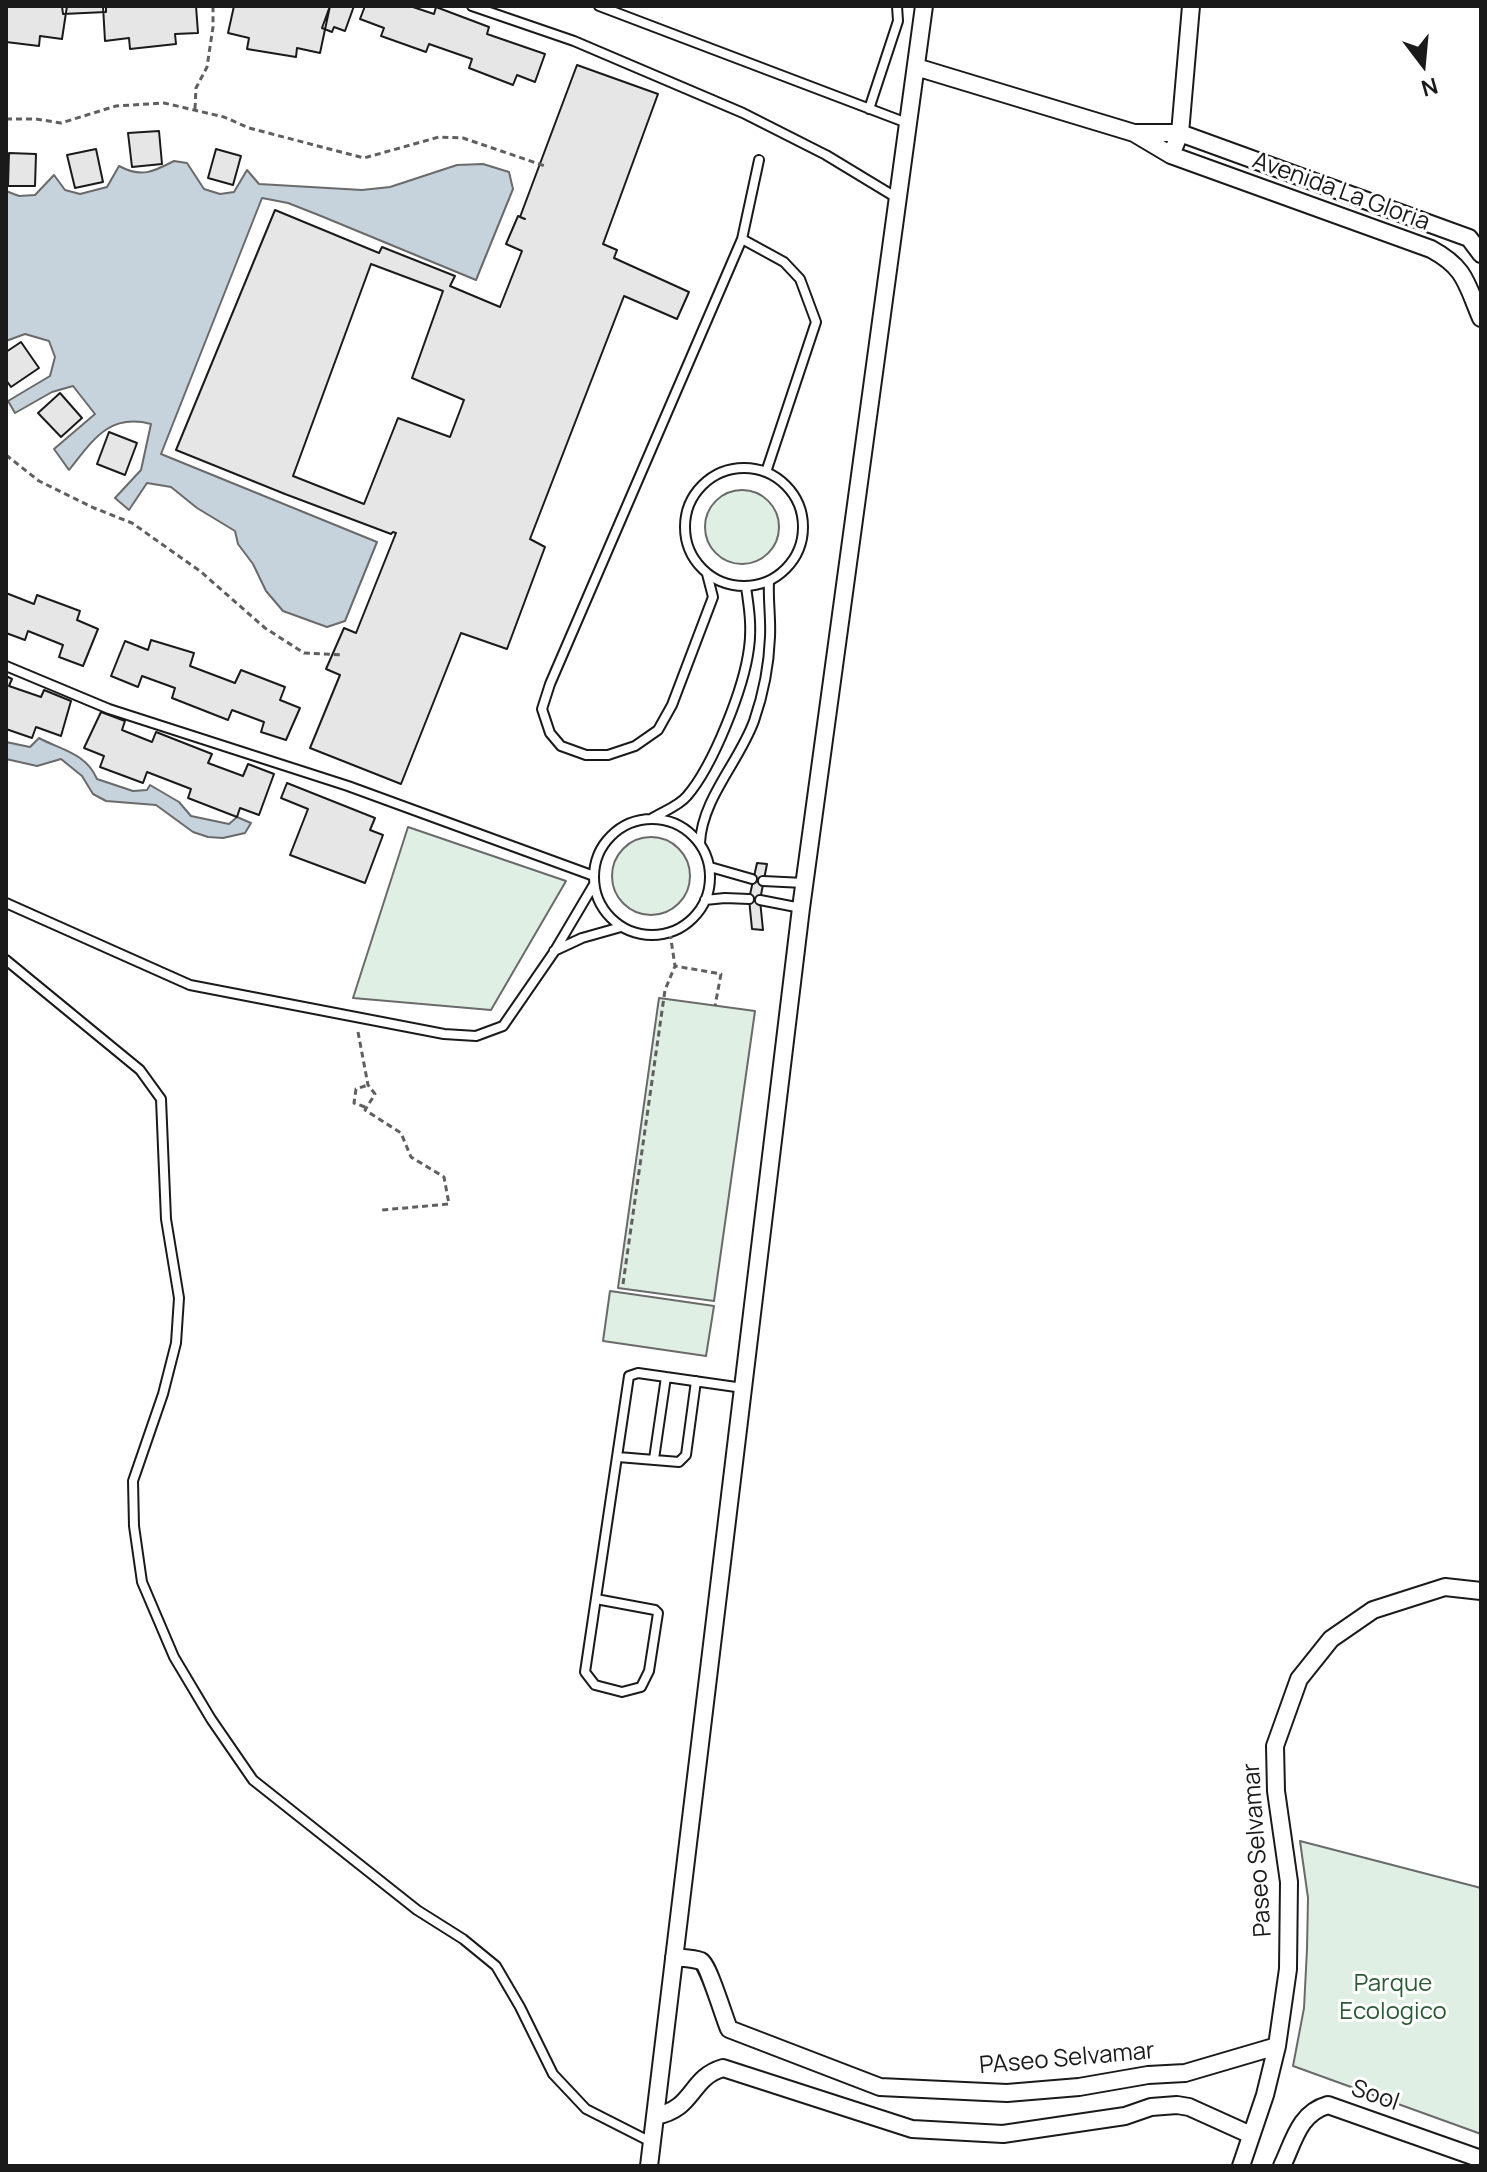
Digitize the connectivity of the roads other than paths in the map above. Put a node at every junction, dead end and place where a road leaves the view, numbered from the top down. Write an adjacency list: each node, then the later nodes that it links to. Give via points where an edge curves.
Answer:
1 (472, 6): 13 (lane, via 574,41 743,113)
2 (599, 6): 7 (lane)
3 (897, 6): 7 (lane, via 898,21)
4 (924, 6): 6 (street)
5 (1191, 6): 10 (street)
6 (916, 67): 8 (street); 9 (street, Avenida La Gloria)
7 (869, 109): 8 (lane)
8 (908, 124): 13 (street)
9 (1134, 133): 10 (street, Avenida La Gloria); 11 (street, Avenida La Gloria)
10 (1180, 133): 11 (street); 15 (street, Avenida La Gloria, via 1469,238)
11 (1171, 155): 16 (street, Avenida La Gloria, via 1431,249 1452,261)
12 (759, 160): 14 (lane)
13 (898, 198): 29 (street)
14 (742, 239): 18 (lane, via 784,262 800,279 816,322); 19 (lane, via 550,684 542,709 561,746 586,755 608,755 635,746 658,730 713,597)
15 (1481, 254)
16 (1477, 299): 17 (street, Avenida La Gloria)
17 (1481, 318)
18 (766, 472): 19 (lane, via 753,467 726,470 693,495 684,535 691,555); 20 (lane, via 789,487 800,505 804,533 786,570)
19 (707, 574): 21 (lane)
20 (769, 582): 21 (lane); 24 (lane, via 770,635 754,720 701,823)
21 (746, 587): 23 (lane, via 749,648 732,706 706,767 686,798)
22 (6, 666): 26 (lane, via 109,709 348,786)
23 (651, 819): 24 (lane, via 671,822); 26 (lane, via 620,828 605,843)
24 (700, 843): 25 (lane)
25 (710, 867): 27 (lane); 32 (lane)
26 (594, 876): 30 (lane)
27 (752, 879)
28 (763, 881): 29 (lane)
29 (804, 883): 35 (street)
30 (593, 886): 36 (lane, via 602,909); 37 (lane)
31 (749, 899): 32 (lane)
32 (705, 900): 36 (lane, via 697,915 670,933 647,936)
33 (760, 900): 35 (lane)
34 (6, 903): 37 (lane, via 190,985 444,1034 476,1036 503,1026)
35 (801, 908): 41 (street)
36 (621, 927): 37 (lane)
37 (554, 952)
38 (6, 960): 50 (lane, via 140,1070 161,1099 166,1219 179,1298 176,1343 133,1481 134,1526 142,1582 174,1657 253,1780 496,1966 553,2074 586,2109)
39 (666, 1377): 40 (lane); 42 (lane, via 629,1376); 43 (lane)
40 (696, 1381): 41 (lane); 43 (lane, via 686,1455 679,1462)
41 (743, 1388): 46 (street)
42 (618, 1457): 43 (lane); 45 (lane)
43 (654, 1459)
44 (1481, 1591): 47 (street, Paseo Selvamar, via 1445,1587 1373,1610 1331,1639 1299,1679 1275,1746 1289,1882 1288,1969)
45 (596, 1599): 45 (lane, via 585,1672 595,1685 622,1692 641,1687 649,1671 658,1613)
46 (674, 1957): 47 (street, PAseo Selvamar, via 708,1968 729,2029 880,2087 1007,2093 1079,2087 1185,2073); 48 (street)
47 (1277, 2046): 49 (street, Paseo Selvamar)
48 (655, 2116): 49 (street, via 672,2113 705,2075 723,2068 912,2129 1003,2134 1177,2105); 50 (street)
49 (1251, 2135): 53 (street, Paseo Selvamar)
50 (651, 2143): 52 (street)
51 (1481, 2159): 54 (street, Sool, via 1328,2105 1305,2117)
52 (649, 2166)
53 (1241, 2166)
54 (1282, 2166)

